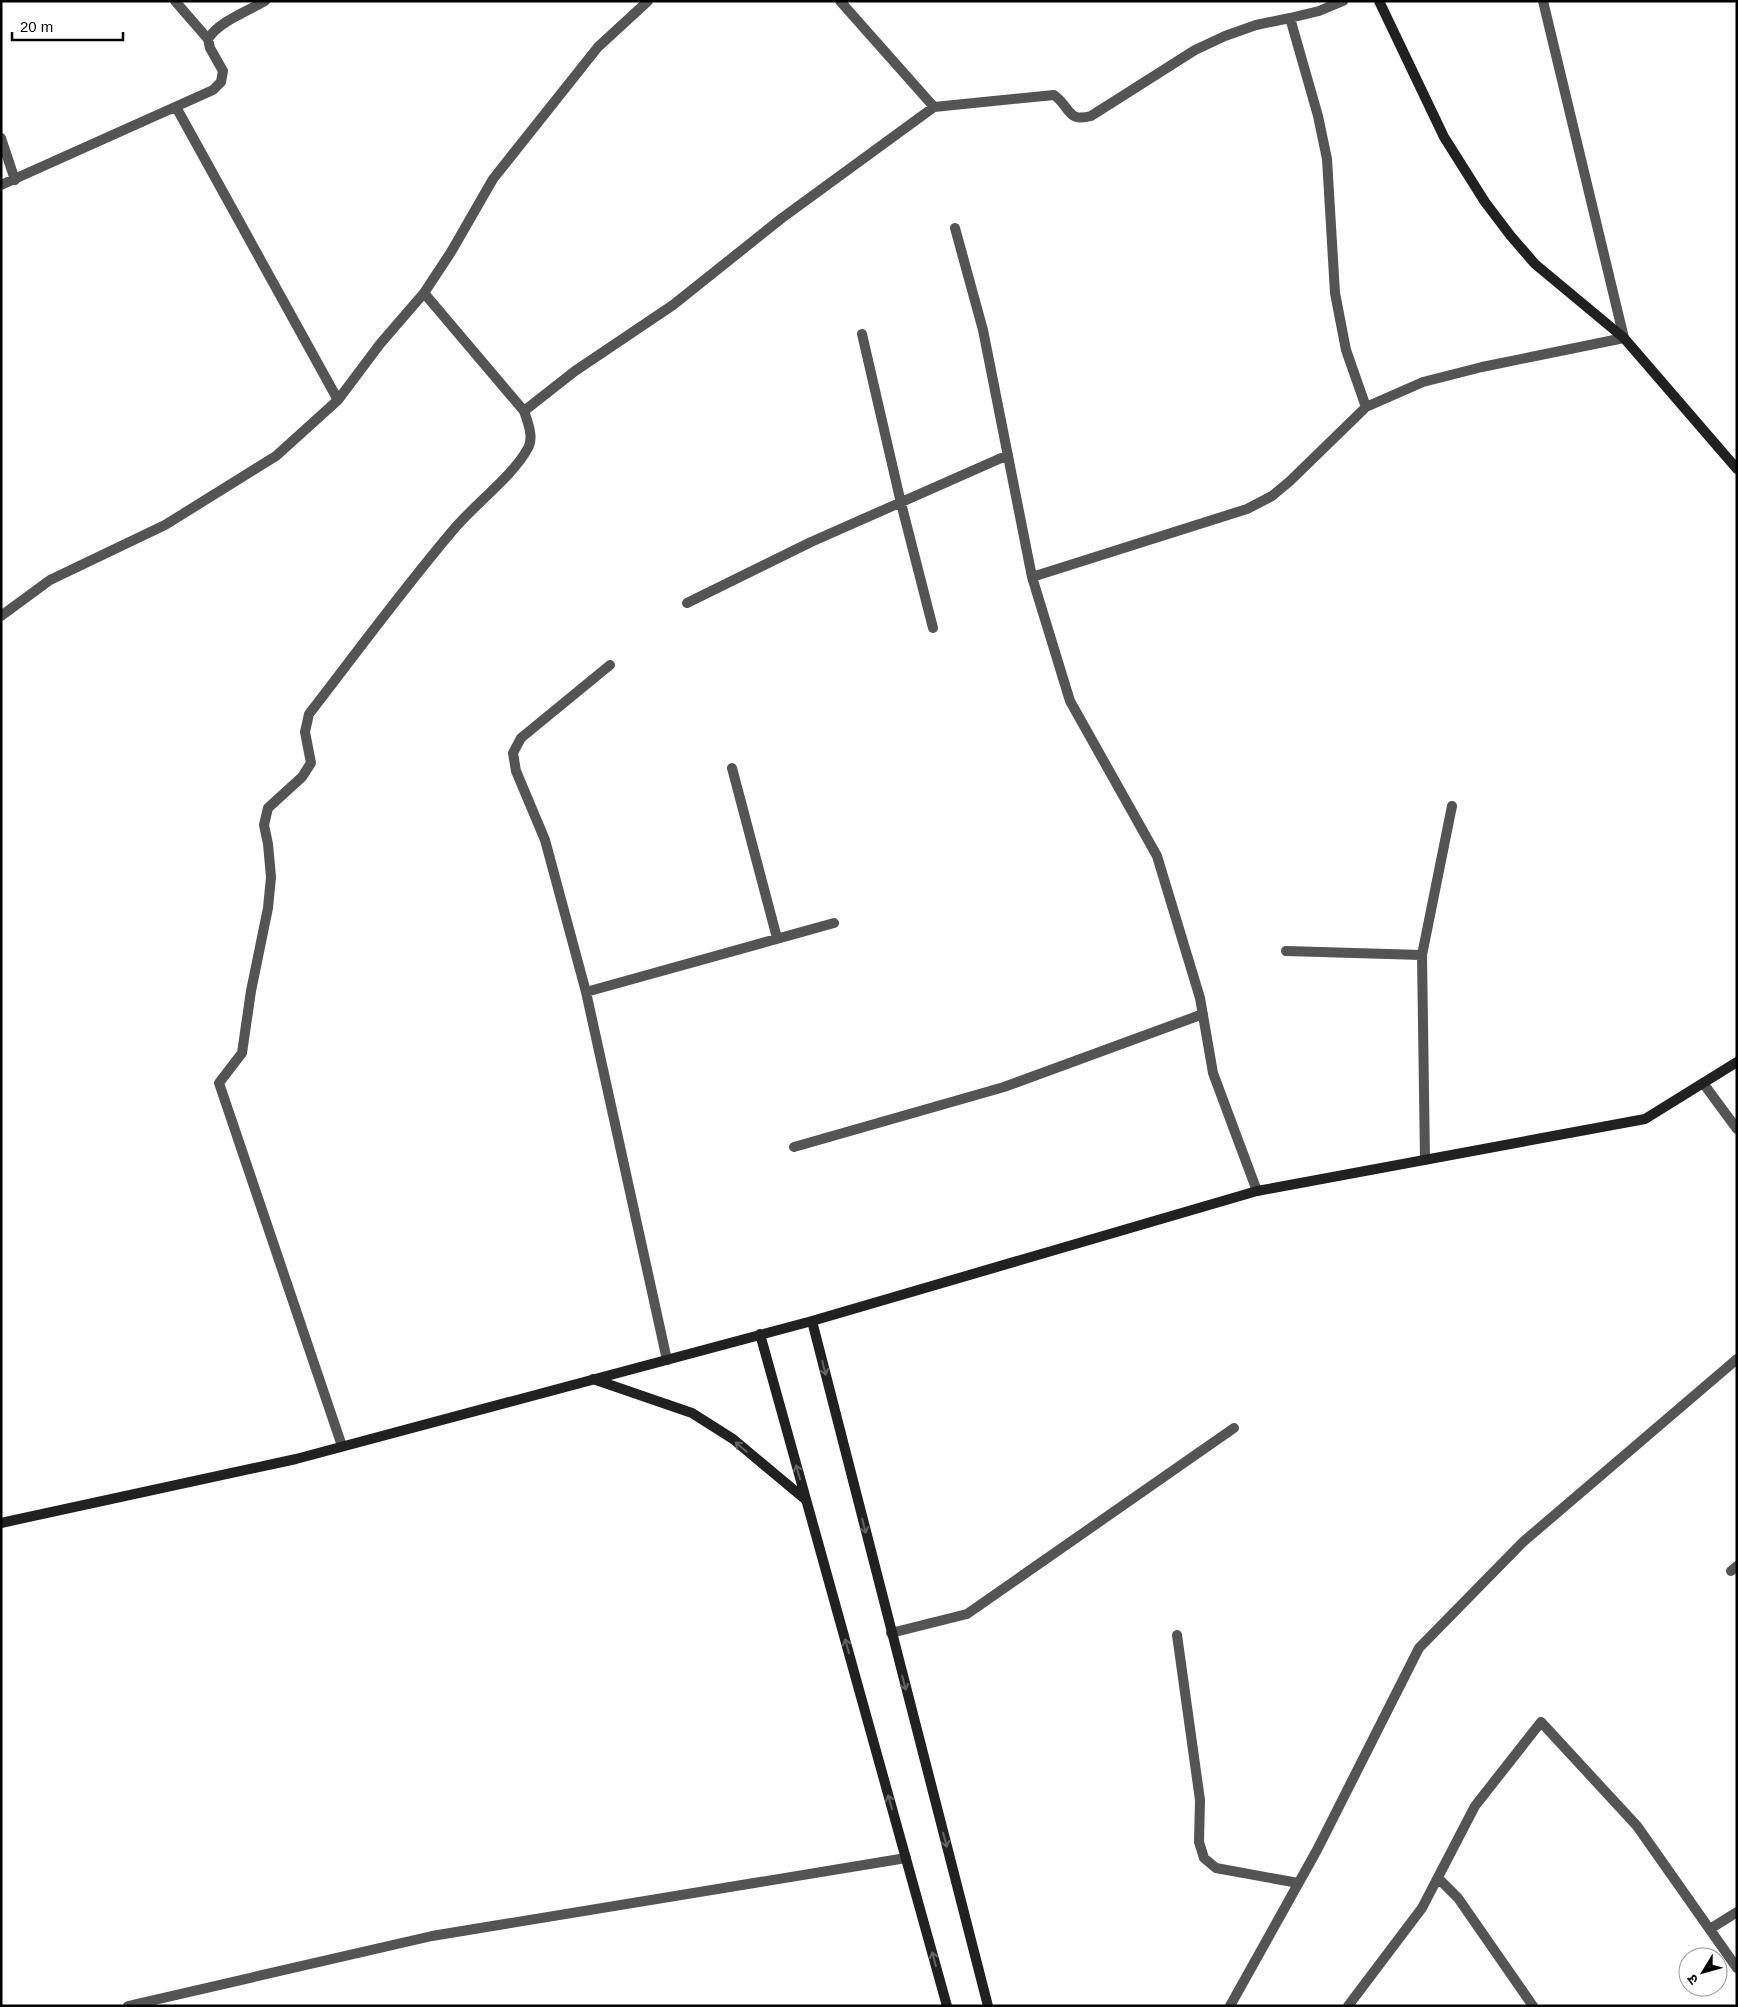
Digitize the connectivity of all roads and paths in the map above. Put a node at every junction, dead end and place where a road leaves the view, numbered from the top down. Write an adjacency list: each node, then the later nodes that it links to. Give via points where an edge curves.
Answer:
1 (175, 1): 9 (street)
2 (265, 1): 9 (street, via 213,31)
3 (648, 1): 16 (street, via 598,47 494,179)
4 (840, 1): 11 (street)
5 (1343, 1): 8 (street)
6 (1380, 1): 18 (main road, via 1444,137 1485,202 1535,264)
7 (1543, 1): 18 (street)
8 (1290, 18): 11 (street, via 1256,25 1202,47 1091,116 1081,119 1072,116 1054,95); 20 (street, via 1327,159 1334,293 1346,350)
9 (208, 39): 10 (street, via 223,71 221,82 213,90)
10 (176, 107): 13 (street); 19 (street)
11 (934, 107): 21 (street, via 782,218 673,305 575,371)
12 (1, 138): 13 (street)
13 (15, 180): 14 (street)
14 (1, 185)
15 (955, 228): 22 (street, via 983,330)
16 (424, 293): 19 (street); 21 (street)
17 (862, 334): 24 (street)
18 (1624, 338): 20 (street, via 1432,380); 23 (main road)
19 (338, 400): 27 (street, via 276,456 165,525 50,580)
20 (1366, 407): 25 (street, via 1290,481 1272,496 1247,509)
21 (524, 412): 50 (street, via 530,429 530,446 521,460 456,526 427,561 309,714 304,732 311,763 302,777 268,808 264,825 270,877 268,908 242,1053 219,1083)
22 (1008, 455): 24 (street); 25 (street)
23 (1737, 469)
24 (900, 503): 26 (street, via 810,542); 28 (street)
25 (1032, 577): 37 (street, via 1070,702 1157,856)
26 (687, 603)
27 (1, 616)
28 (933, 628)
29 (610, 665): 36 (street, via 521,738 513,753 516,771 545,840)
30 (732, 768): 33 (street)
31 (1452, 806): 35 (street)
32 (834, 922): 33 (street)
33 (777, 938): 36 (street)
34 (1286, 951): 35 (street)
35 (1422, 955): 42 (street)
36 (586, 992): 47 (street)
37 (1203, 1014): 41 (street, via 1004,1087); 43 (street, via 1213,1073)
38 (1737, 1062): 39 (main road)
39 (1703, 1083): 40 (street); 42 (main road, via 1645,1119)
40 (1737, 1129)
41 (794, 1147)
42 (1425, 1160): 43 (main road)
43 (1257, 1191): 44 (main road)
44 (812, 1321): 45 (main road); 53 (main road, one-way to 53)
45 (760, 1334): 47 (main road); 51 (main road, one-way to 45)
46 (1737, 1359): 57 (street, via 1523,1542 1419,1648)
47 (667, 1360): 48 (main road)
48 (593, 1380): 50 (main road); 51 (main road, one-way to 48, via 732,1439 692,1412)
49 (1234, 1428): 53 (street, via 967,1614)
50 (342, 1446): 52 (main road)
51 (806, 1500): 55 (main road, one-way to 51)
52 (1, 1523)
53 (891, 1633): 63 (main road, one-way to 63)
54 (1177, 1635): 57 (street, via 1200,1800 1199,1842 1204,1858 1216,1868)
55 (906, 1858): 61 (street, via 432,1936); 62 (main road, one-way to 55)
56 (1438, 1878): 59 (street, via 1475,1806 1541,1722 1638,1826); 65 (street, via 1422,1908); 66 (street, via 1458,1898)
57 (1298, 1883): 64 (street)
58 (1737, 1912): 59 (street)
59 (1710, 1929): 60 (street)
60 (1737, 1968)
61 (128, 2006)
62 (946, 2006)
63 (988, 2006)
64 (1230, 2006)
65 (1348, 2006)
66 (1533, 2006)

